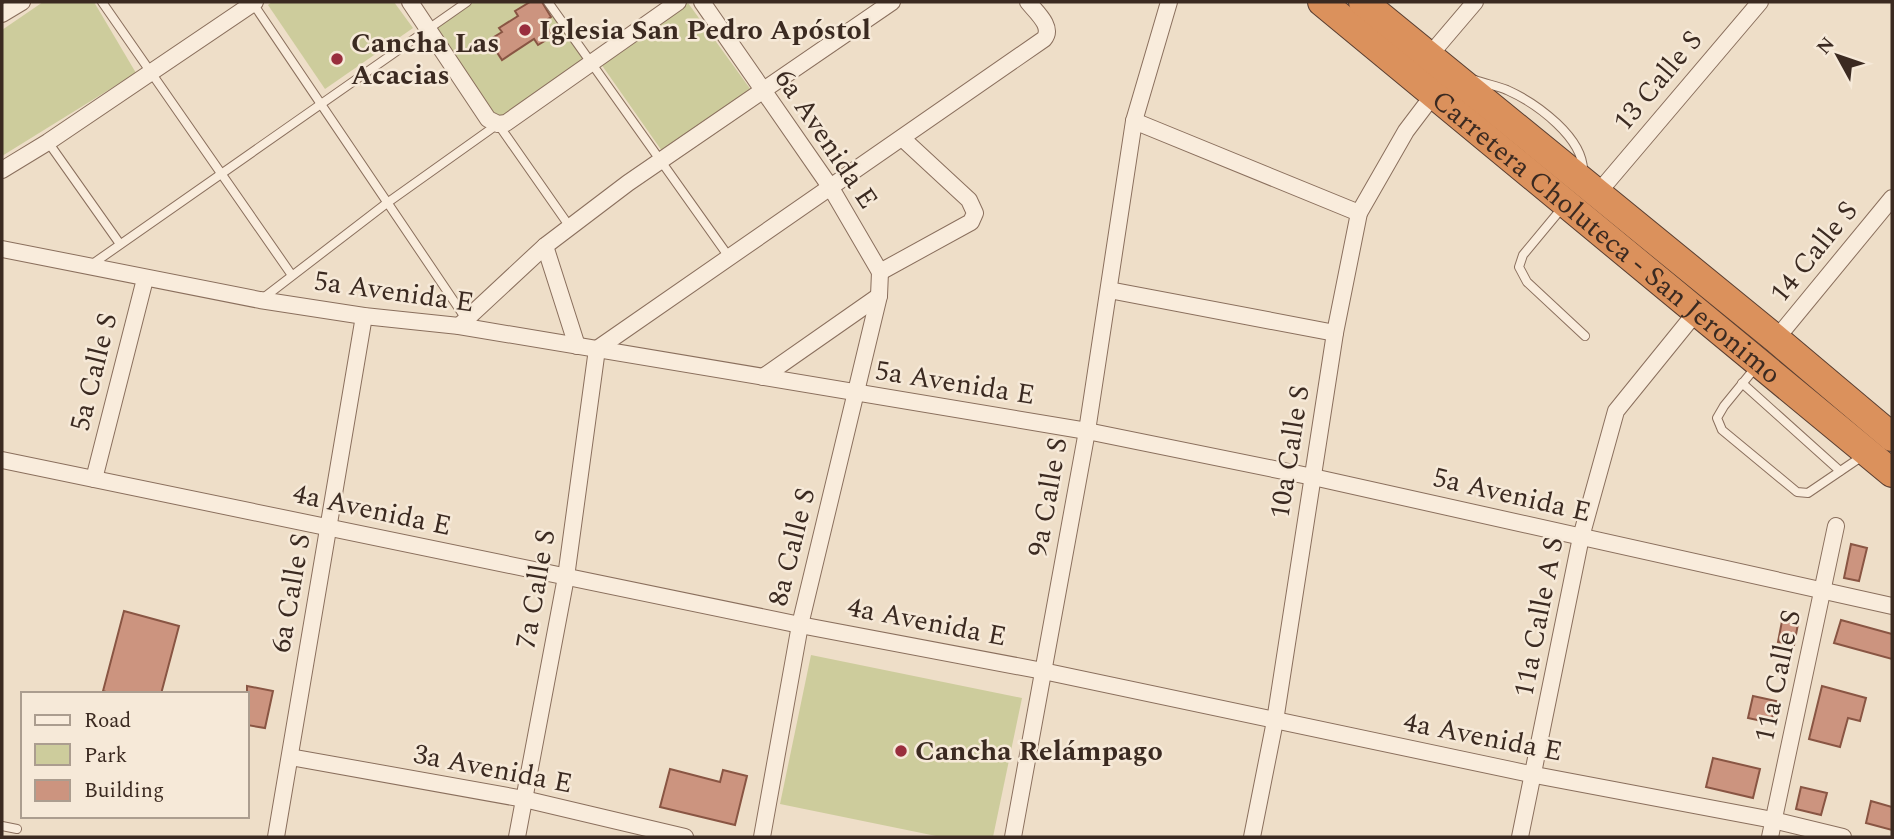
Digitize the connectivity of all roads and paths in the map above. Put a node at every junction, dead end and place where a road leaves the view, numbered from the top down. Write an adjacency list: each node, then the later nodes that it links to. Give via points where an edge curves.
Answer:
1 (22, 2): 16 (street)
2 (102, 2): 19 (lane)
3 (254, 2): 19 (street); 22 (lane)
4 (410, 2): 17 (street)
5 (467, 2): 17 (lane)
6 (548, 2): 18 (lane)
7 (678, 2): 18 (street)
8 (702, 2): 21 (street, 6a Avenida E)
9 (891, 2): 21 (street)
10 (1028, 2): 25 (street, via 1048,29 1044,39)
11 (1169, 2): 23 (street, 9a Calle S)
12 (1322, 2): 20 (highway, Carretera Choluteca - San Jeronimo)
13 (1363, 2): 20 (highway, Carretera Choluteca - San Jeronimo)
14 (1475, 2): 20 (street, 10a Calle S)
15 (1760, 2): 31 (street, 13 Calle S)
16 (2, 14)
17 (428, 28): 22 (lane); 24 (street, via 488,119)
18 (592, 63): 24 (street, via 506,123); 27 (lane)
19 (151, 74): 26 (street); 29 (lane)
20 (1437, 74): 31 (highway, Carretera Choluteca - San Jeronimo); 31 (lane, via 1507,90 1541,110 1571,138 1584,161); 34 (street, 10a Calle S)
21 (763, 90): 27 (street); 30 (street, 6a Avenida E)
22 (320, 104): 29 (lane); 33 (lane)
23 (1134, 121): 34 (street); 44 (street, 9a Calle S)
24 (498, 124): 33 (lane); 35 (lane)
25 (902, 138): 30 (street); 41 (street, via 969,200 975,213 971,222)
26 (48, 142): 28 (street); 36 (lane)
27 (660, 160): 35 (street); 39 (lane)
28 (2, 170)
29 (220, 174): 36 (lane); 42 (lane)
30 (831, 188): 39 (street); 41 (street, 6a Avenida E)
31 (1582, 193): 47 (highway, Carretera Choluteca - San Jeronimo); 51 (lane, via 1523,255 1519,267 1527,282); 52 (highway, Carretera Choluteca - San Jeronimo)
32 (1892, 198): 52 (street, 14 Calle S)
33 (387, 203): 42 (lane); 49 (lane)
34 (1359, 213): 50 (street, 10a Calle S)
35 (570, 227): 37 (street)
36 (120, 244): 40 (lane)
37 (545, 246): 49 (street); 53 (street)
38 (2, 249): 40 (street, 5a Avenida E)
39 (729, 257): 54 (street)
40 (89, 267): 43 (street, 5a Avenida E)
41 (880, 272): 45 (street, 8a Calle S)
42 (291, 274): 46 (lane)
43 (145, 279): 46 (street, 5a Avenida E); 65 (street, 5a Calle S)
44 (1109, 290): 50 (street); 58 (street, 9a Calle S)
45 (879, 296): 56 (street); 57 (street, 8a Calle S)
46 (260, 300): 48 (street, 5a Avenida E)
47 (1697, 312): 55 (highway, Carretera Choluteca - San Jeronimo); 68 (street, 11a Calle A S, via 1616,411)
48 (364, 316): 49 (street, 5a Avenida E); 67 (street, 6a Calle S)
49 (463, 323): 53 (street, 5a Avenida E)
50 (1335, 333): 64 (street, 10a Calle S)
51 (1585, 336)
52 (1776, 339): 59 (highway, Carretera Choluteca - San Jeronimo)
53 (577, 346): 54 (street, 5a Avenida E)
54 (597, 349): 56 (street, 5a Avenida E); 69 (street, 7a Calle S)
55 (1751, 373): 60 (highway, Carretera Choluteca - San Jeronimo); 62 (lane); 62 (lane, via 1717,418 1722,430 1797,492 1808,493)
56 (763, 377): 57 (street, 5a Avenida E)
57 (857, 394): 58 (street, 5a Avenida E); 72 (street, 8a Calle S)
58 (1087, 432): 64 (street, 5a Avenida E); 73 (street, 9a Calle S)
59 (1892, 437)
60 (1868, 453): 62 (lane); 63 (highway, Carretera Choluteca - San Jeronimo)
61 (2, 460): 65 (street, 4a Avenida E)
62 (1840, 471)
63 (1892, 473)
64 (1313, 477): 68 (street, 5a Avenida E); 74 (street, 10a Calle S)
65 (94, 480): 67 (street, 4a Avenida E)
66 (1836, 526): 70 (street, 11a Calle S)
67 (329, 528): 69 (street, 4a Avenida E); 75 (street, 6a Calle S)
68 (1581, 537): 70 (street, 5a Avenida E); 76 (street, 11a Calle A S)
69 (566, 577): 72 (street, 4a Avenida E); 77 (street, 7a Calle S)
70 (1823, 591): 71 (street, 5a Avenida E); 78 (street, 11a Calle S)
71 (1892, 606)
72 (800, 625): 73 (street, 4a Avenida E); 84 (street, 8a Calle S)
73 (1043, 671): 74 (street, 4a Avenida E); 85 (street, 9a Calle S)
74 (1275, 721): 76 (street, 4a Avenida E); 86 (street, 10a Calle S)
75 (290, 757): 77 (street, 3a Avenida E); 81 (street, 6a Calle S)
76 (1535, 775): 78 (street, 4a Avenida E); 87 (street, 11a Calle A S)
77 (524, 799): 82 (street, 7a Calle S); 83 (street, 3a Avenida E)
78 (1773, 820): 88 (street, 11a Calle S); 89 (street, 4a Avenida E)
79 (2, 826): 80 (lane)
80 (17, 829)
81 (276, 837)
82 (517, 837)
83 (685, 837)
84 (762, 837)
85 (1013, 837)
86 (1252, 837)
87 (1520, 837)
88 (1770, 837)
89 (1843, 837)

